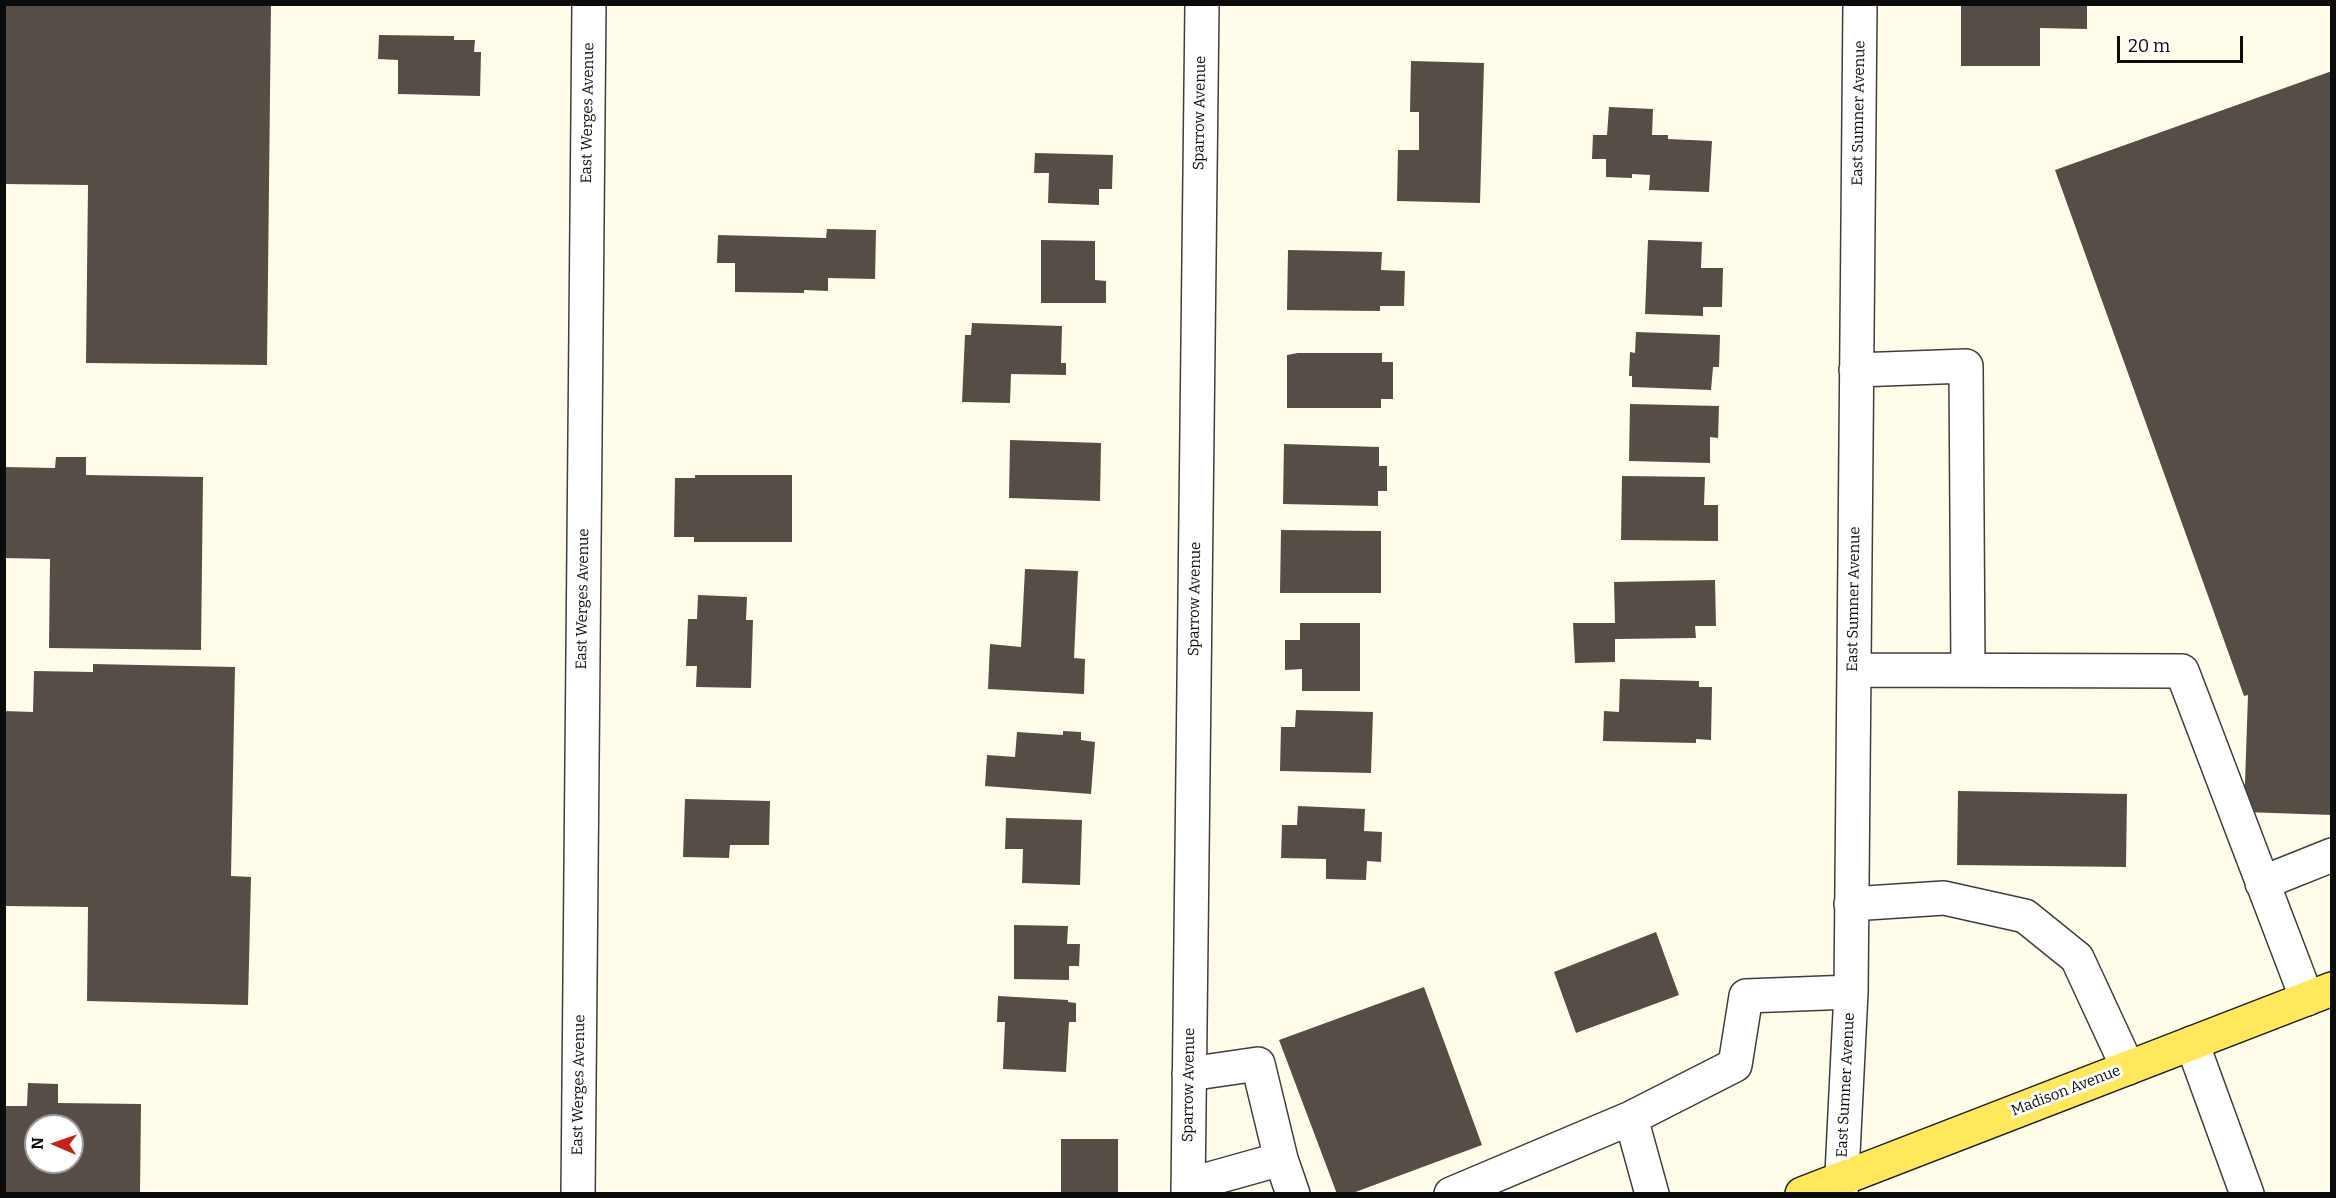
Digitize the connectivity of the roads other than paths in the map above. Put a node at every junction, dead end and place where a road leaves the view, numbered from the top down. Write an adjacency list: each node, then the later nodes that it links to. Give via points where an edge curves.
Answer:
1 (589, 4): 19 (street, East Werges Avenue)
2 (1202, 4): 14 (street, Sparrow Avenue)
3 (1860, 4): 4 (street, East Sumner Avenue)
4 (1857, 370): 5 (street, East Sumner Avenue); 6 (street, via 1966,366)
5 (1854, 670): 6 (street); 9 (street, East Sumner Avenue)
6 (1968, 670): 8 (street, via 2182,671)
7 (2331, 855): 8 (street)
8 (2262, 883): 11 (street)
9 (1851, 904): 10 (street, East Sumner Avenue); 13 (street, via 1944,898 2025,916 2077,958)
10 (1851, 992): 15 (street, via 1746,996 1735,1065); 17 (street, East Sumner Avenue)
11 (2319, 994): 12 (main road, Madison Avenue)
12 (2192, 1043): 13 (main road, Madison Avenue); 24 (street)
13 (2128, 1068): 17 (main road, Madison Avenue)
14 (1189, 1074): 16 (street, via 1258,1064); 18 (street, Sparrow Avenue)
15 (1631, 1118): 21 (street); 22 (street)
16 (1281, 1159): 18 (street); 20 (street)
17 (1841, 1185): 23 (main road, Madison Avenue)
18 (1188, 1189)
19 (578, 1194)
20 (1293, 1194)
21 (1451, 1194)
22 (1652, 1194)
23 (1802, 1194)
24 (2247, 1194)

